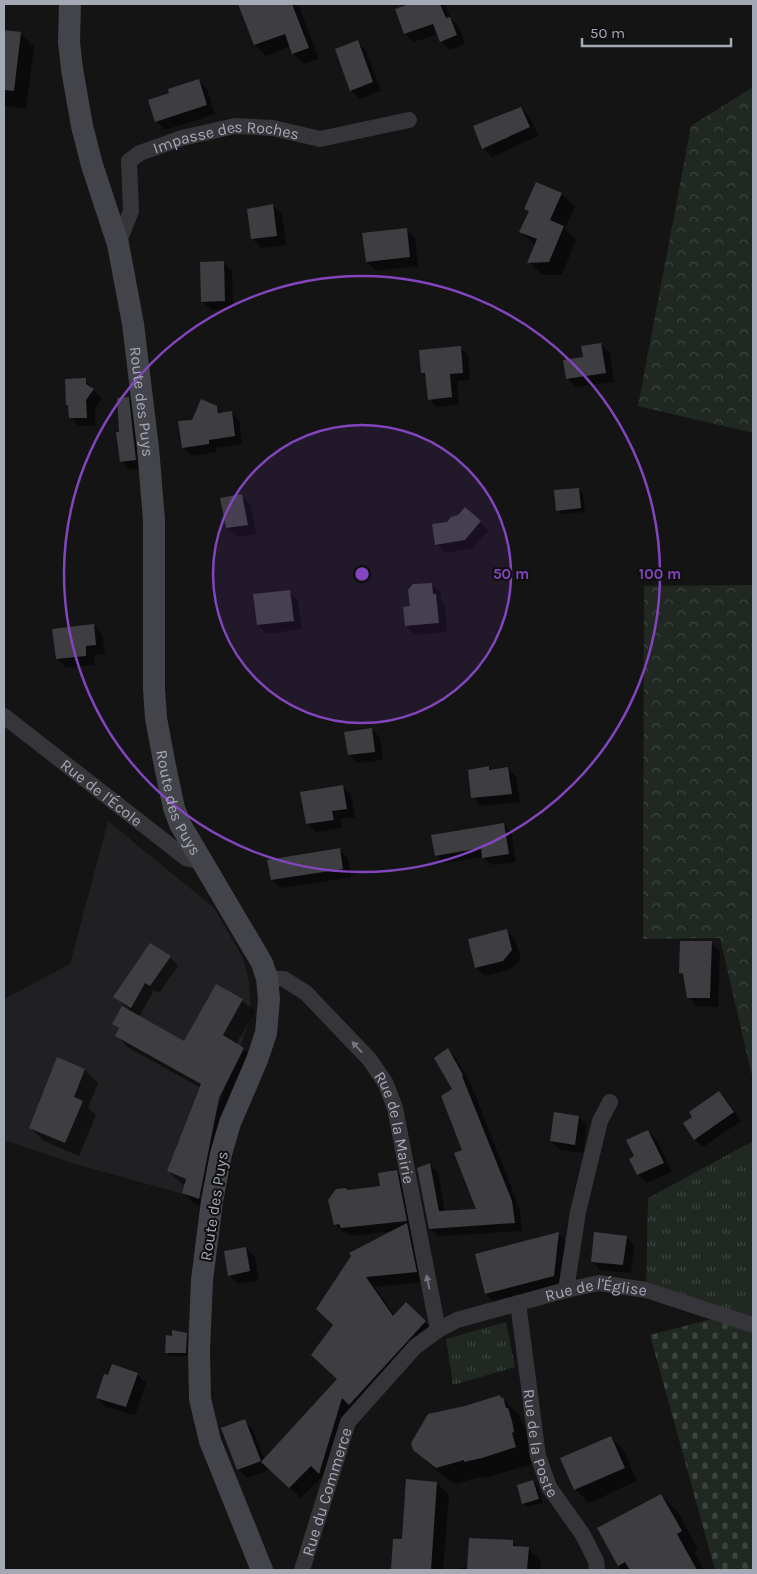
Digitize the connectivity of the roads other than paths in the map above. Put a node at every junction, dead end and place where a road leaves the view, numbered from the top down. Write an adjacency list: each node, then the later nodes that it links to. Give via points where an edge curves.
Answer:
1 (70, 4): 3 (main road, Route des Puys, via 69,42 82,126)
2 (409, 120): 3 (street, Impasse des Roches, via 320,139 273,128 235,126 182,138 140,153 129,161 131,211)
3 (118, 244): 5 (main road, Route des Puys, via 134,324 154,520 156,718 174,808)
4 (4, 716): 5 (street, Rue de l'École, via 186,858)
5 (201, 862): 6 (main road, Route des Puys, via 262,962)
6 (267, 978): 11 (street, Rue de la Mairie, one-way to 6, via 395,1108 386,1084 370,1060 306,993 284,979); 12 (main road, Route des Puys, via 266,1033 230,1123 219,1163 202,1280 199,1350 200,1398 210,1441)
7 (610, 1102): 8 (street, via 600,1121 578,1212)
8 (566, 1290): 9 (street, Rue de l'Église); 10 (street, Rue de l'Église, via 599,1283 646,1290)
9 (518, 1303): 11 (street, Rue de l'Église, via 457,1320); 14 (street, Rue de la Poste, via 538,1456 549,1487 583,1535)
10 (753, 1325)
11 (438, 1330): 13 (street, Rue du Commerce, via 415,1347 348,1422)
12 (262, 1570)
13 (302, 1570)
14 (597, 1570)

